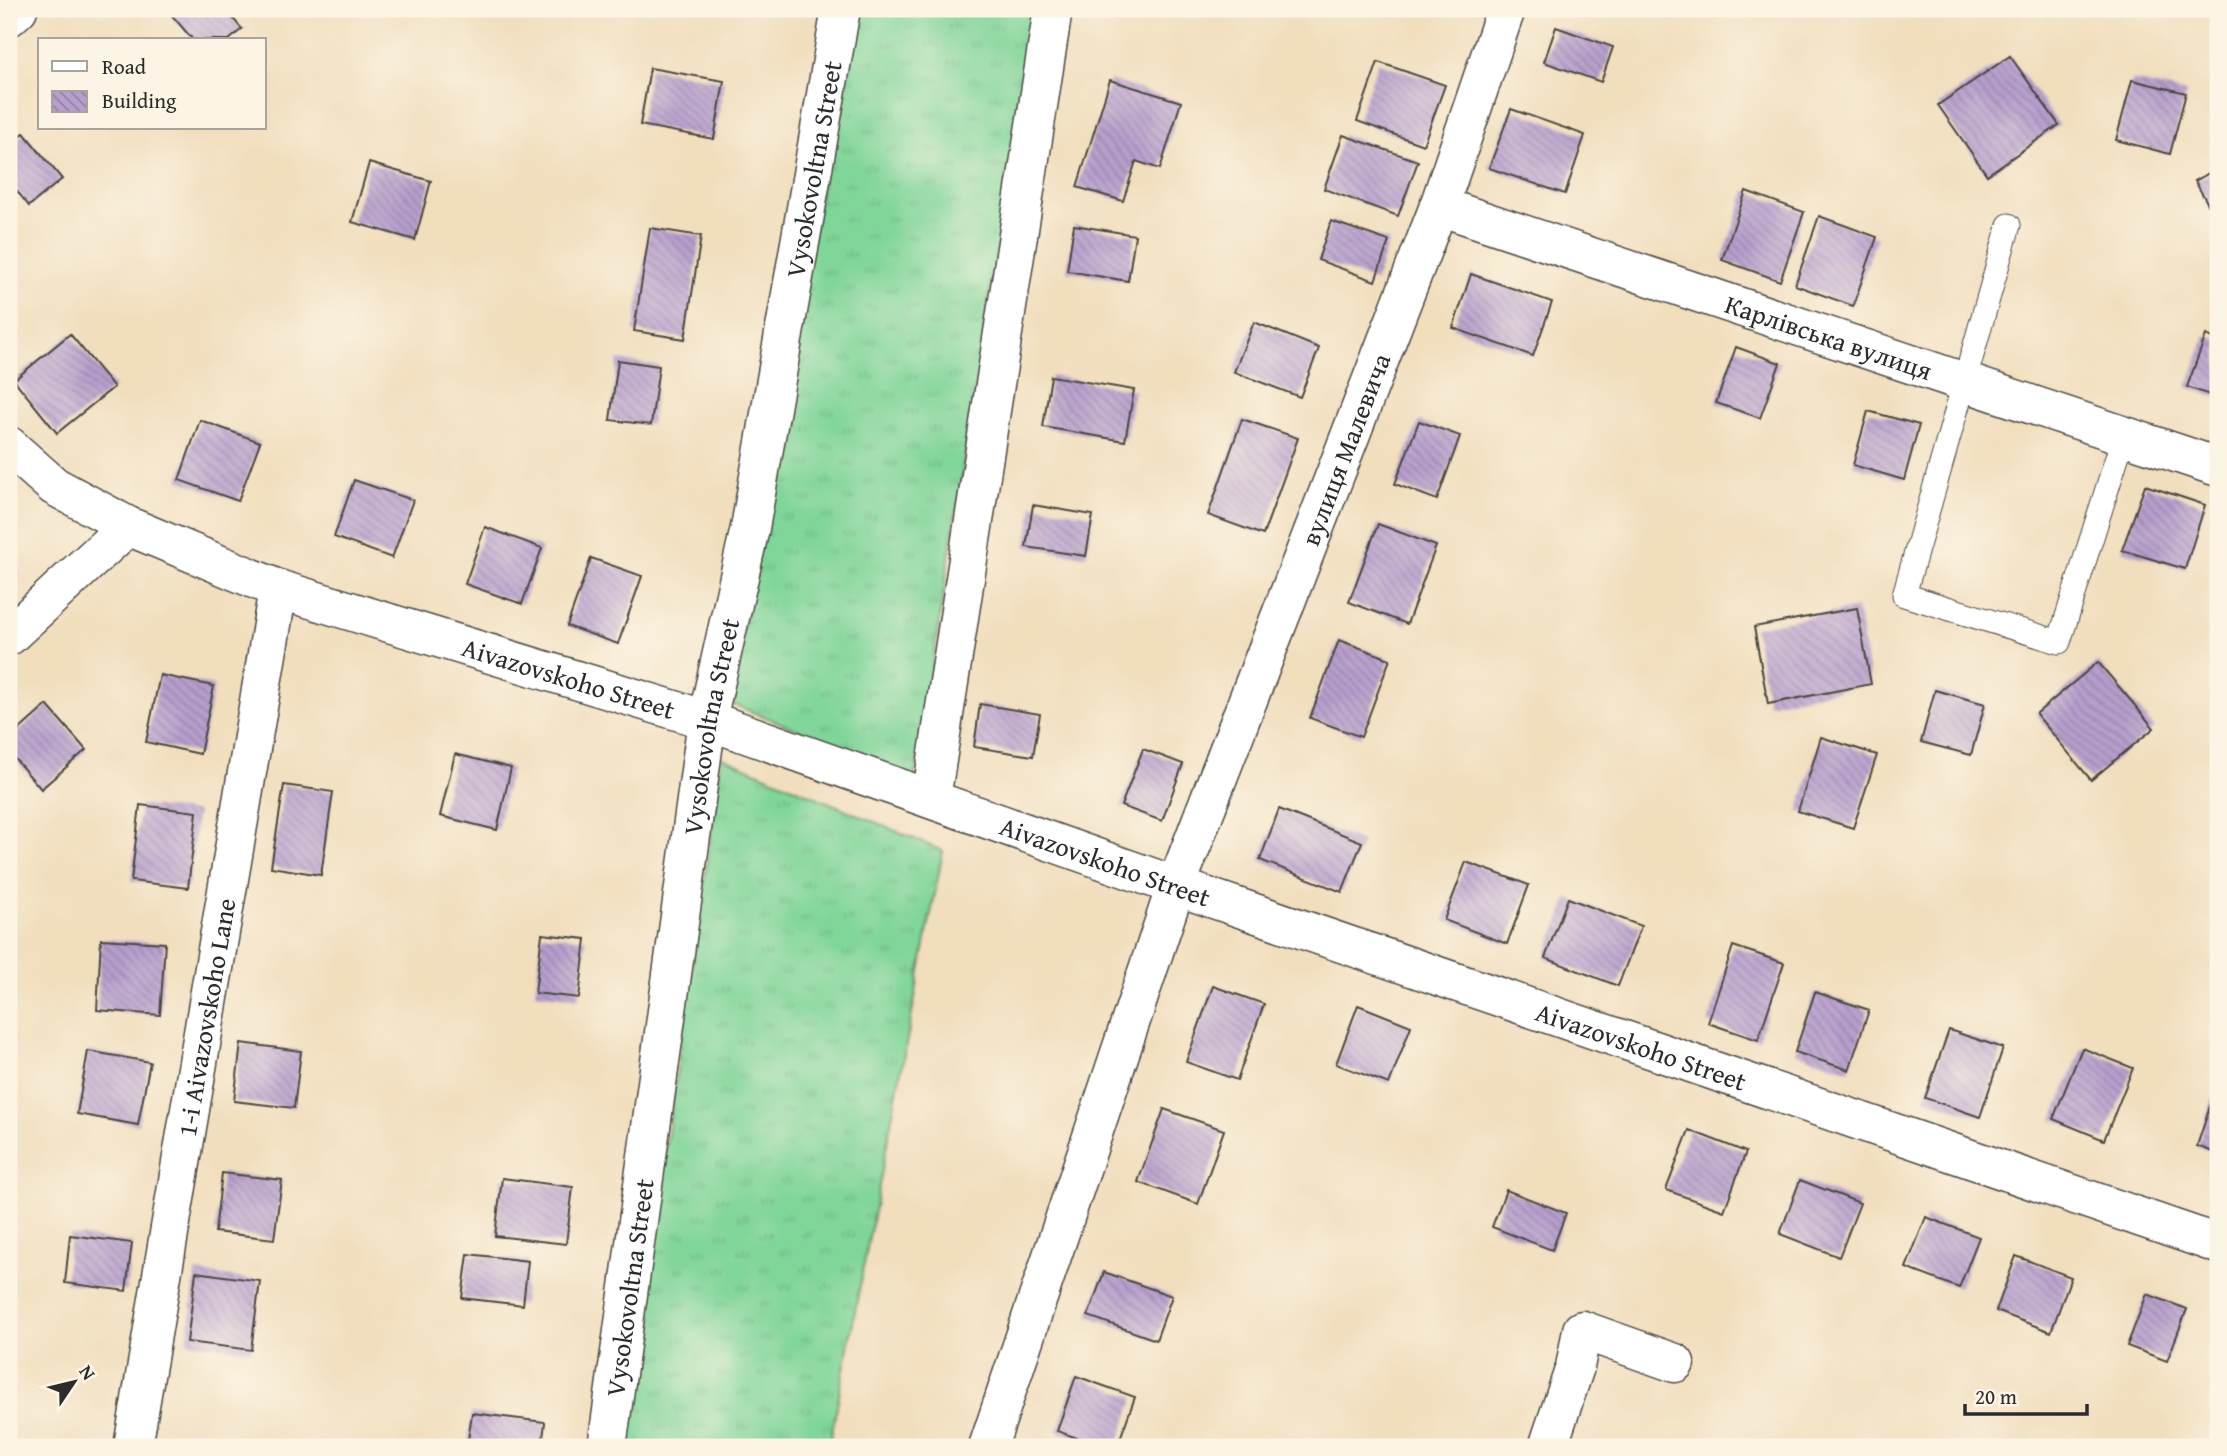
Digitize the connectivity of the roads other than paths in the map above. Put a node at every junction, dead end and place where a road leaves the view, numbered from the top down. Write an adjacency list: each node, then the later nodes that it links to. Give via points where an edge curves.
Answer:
1 (18, 9): 5 (street)
2 (841, 9): 15 (street, Vysokovoltna Street, via 750,528)
3 (1053, 9): 16 (street)
4 (1506, 9): 6 (street, вулиця Малевича)
5 (9, 17)
6 (1439, 206): 8 (street, Карлівська вулиця); 17 (street, вулиця Малевича)
7 (2010, 225): 8 (lane)
8 (1965, 382): 9 (street, Карлівська вулиця); 9 (lane, via 1904,595 2059,642)
9 (2124, 436): 11 (street, Карлівська вулиця)
10 (9, 446): 12 (street, Aivazovskoho Street, via 54,486)
11 (2218, 467)
12 (128, 526): 13 (street, Aivazovskoho Street); 14 (street)
13 (278, 589): 15 (street, Aivazovskoho Street); 20 (street, 1-i Aivazovskoho Lane)
14 (9, 636)
15 (708, 720): 16 (street, Aivazovskoho Street); 21 (street, Vysokovoltna Street)
16 (931, 799): 17 (street, Aivazovskoho Street)
17 (1176, 886): 18 (street, Aivazovskoho Street); 22 (street)
18 (2218, 1244)
19 (1675, 1363): 23 (street, via 1582,1330 1575,1367)
20 (133, 1447)
21 (607, 1447)
22 (988, 1447)
23 (1548, 1447)

